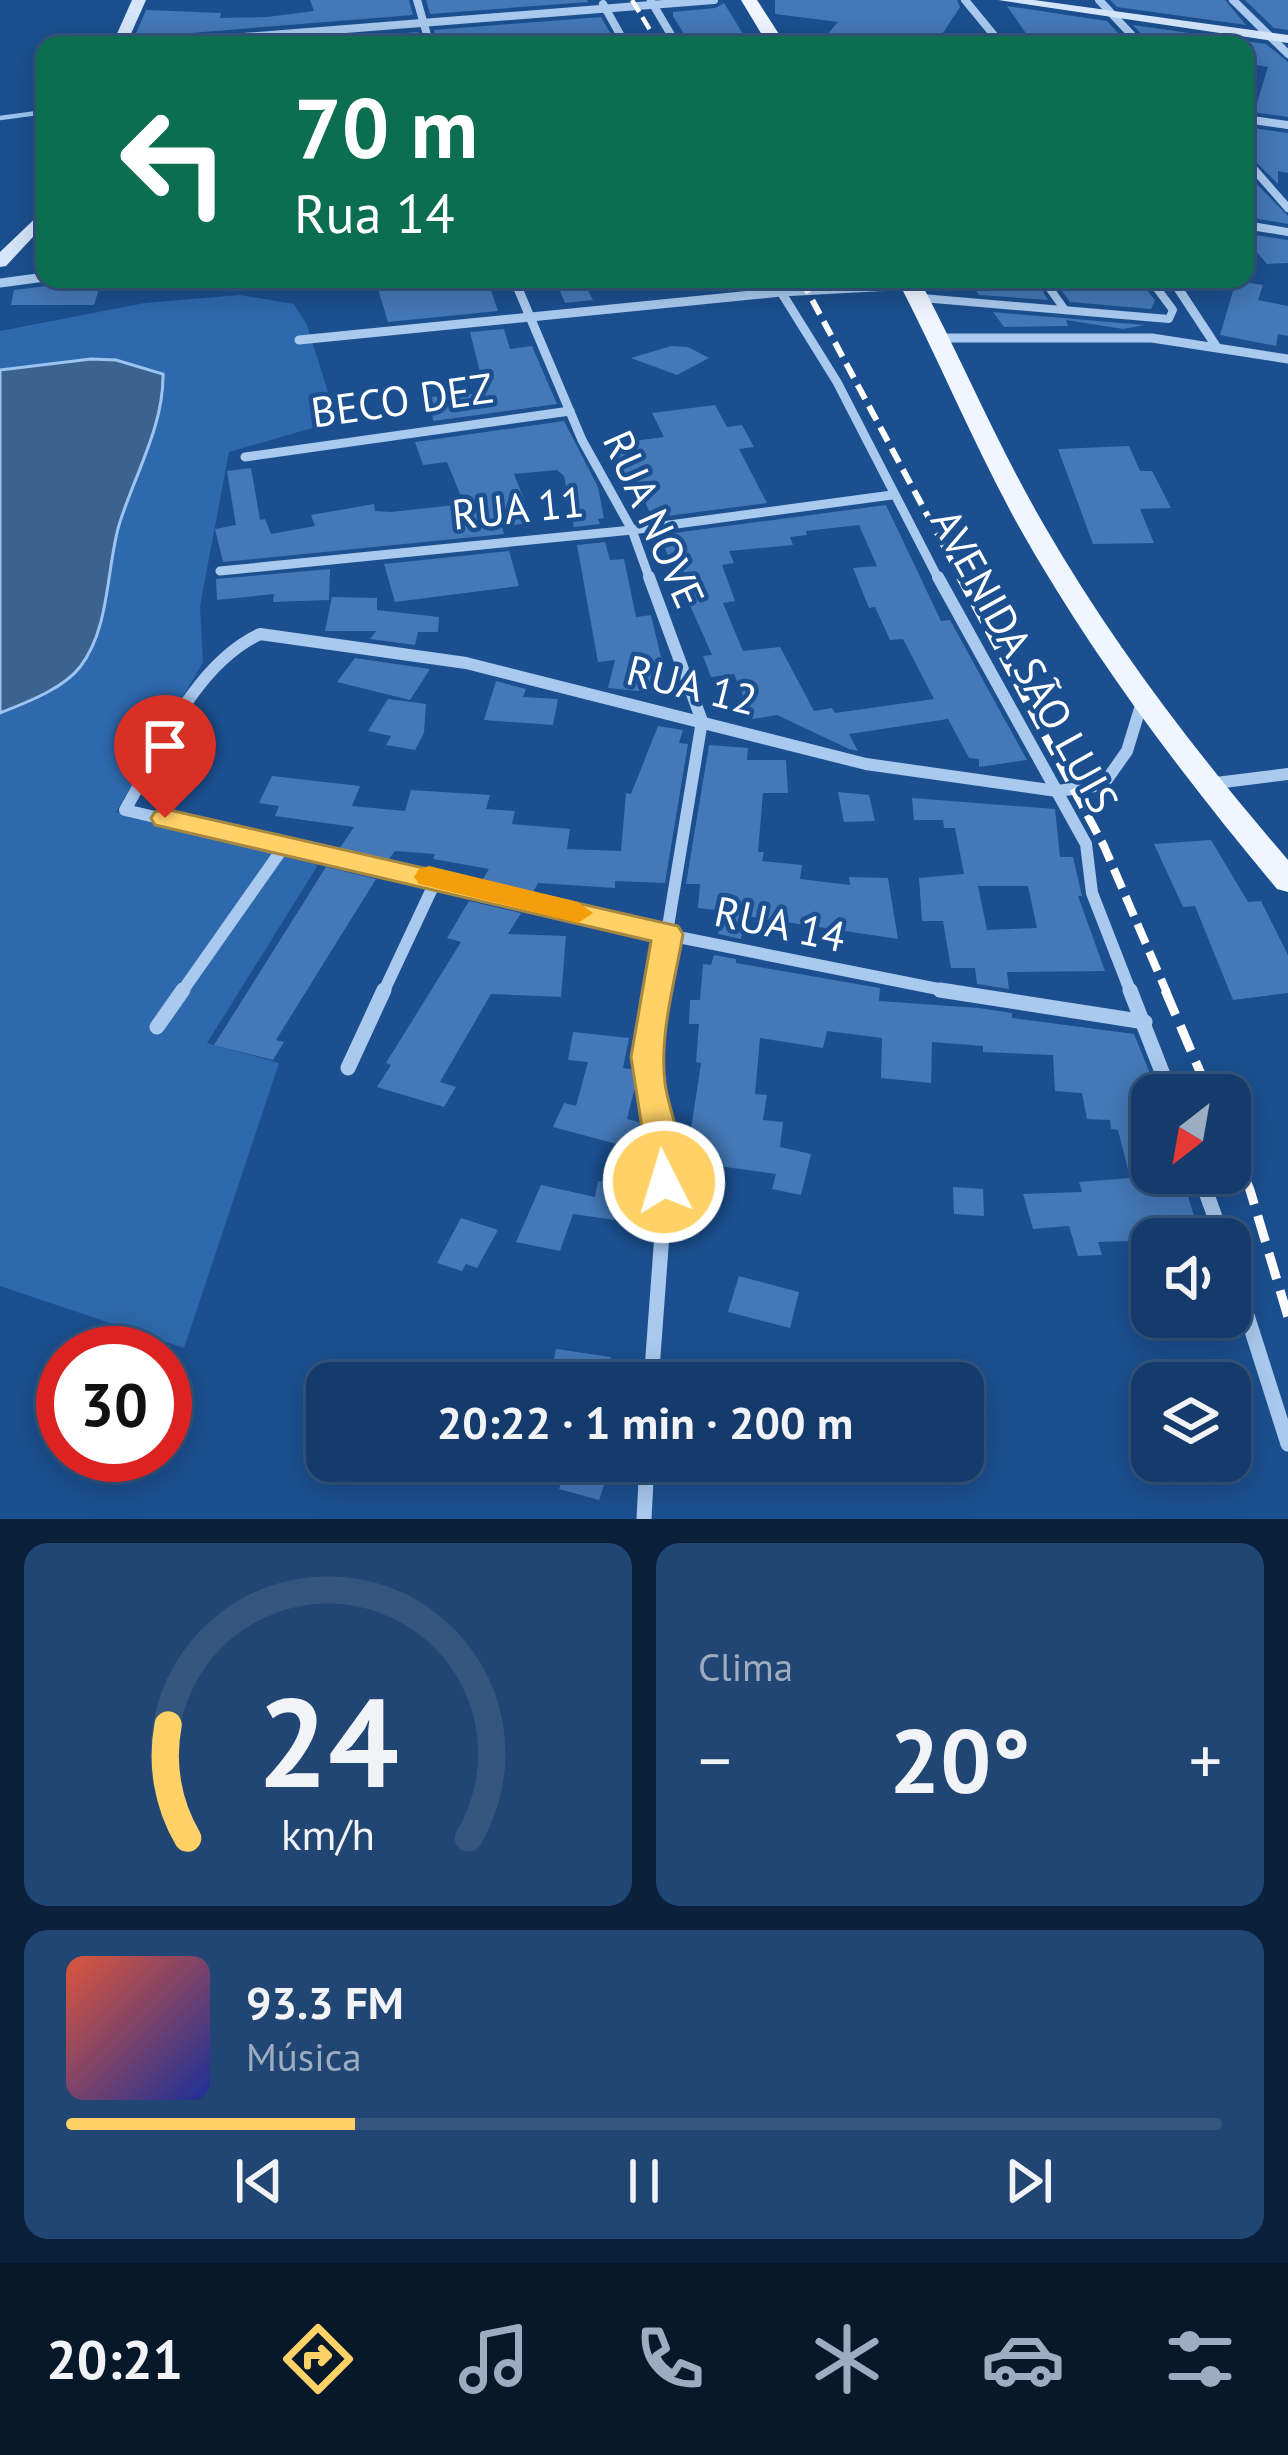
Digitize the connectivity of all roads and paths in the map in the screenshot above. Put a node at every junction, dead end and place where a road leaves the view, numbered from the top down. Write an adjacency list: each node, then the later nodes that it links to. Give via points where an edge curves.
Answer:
1 (139, 0): 14 (street)
2 (417, 0): 13 (street)
3 (714, 0): 10 (street)
4 (749, 0): 19 (main road)
5 (768, 0): 20 (main road)
6 (964, 0): 21 (street)
7 (1005, 0): 12 (street)
8 (1099, 0): 12 (street)
9 (1233, 0): 23 (street)
10 (651, 2): 11 (street); 18 (street)
11 (603, 4): 13 (street); 17 (street)
12 (1116, 16): 22 (street); 23 (street)
13 (424, 22): 15 (street); 16 (street)
14 (123, 36)
15 (252, 36)
16 (428, 36)
17 (621, 36)
18 (672, 36)
19 (771, 36)
20 (783, 36)
21 (994, 36)
22 (1133, 36)
23 (1269, 37): 24 (street); 25 (street)
24 (1288, 39)
25 (1288, 54)
26 (1254, 120): 27 (street)
27 (1288, 125)
28 (1254, 169): 29 (street)
29 (1288, 208)
30 (36, 224): 33 (street)
31 (1254, 227): 32 (street)
32 (1288, 232)
33 (0, 262)
34 (36, 279): 35 (street)
35 (0, 283)
36 (518, 288): 46 (street, RUA NOVE)
37 (779, 288): 44 (street, AVENIDA SÃO LUIS)
38 (886, 288): 44 (street)
39 (912, 288): 47 (main road)
40 (919, 288): 45 (lane)
41 (1050, 288): 45 (lane)
42 (1156, 288): 45 (lane, via 1172,310 1169,319)
43 (1178, 288): 49 (street)
44 (781, 292): 46 (street); 53 (street, AVENIDA SÃO LUIS)
45 (1066, 310)
46 (530, 317): 48 (street); 51 (street, RUA NOVE)
47 (936, 338): 49 (street, via 1113,337); 56 (main road, via 1030,524)
48 (299, 340)
49 (1216, 346): 50 (street)
50 (1288, 359)
51 (570, 411): 52 (street, BECO DEZ); 54 (street, RUA NOVE)
52 (244, 457)
53 (892, 495): 54 (street, RUA 11); 60 (street, AVENIDA SÃO LUIS)
54 (632, 530): 55 (street, RUA 11); 57 (street, RUA NOVE)
55 (220, 572)
56 (1142, 702): 59 (main road); 60 (street, via 1127,751 1103,785)
57 (702, 721): 60 (street, RUA 12, via 866,764); 61 (street, RUA 12, via 466,663 260,634 238,643 213,670); 65 (street, RUA NOVE)
58 (1288, 774): 59 (street)
59 (1206, 784): 64 (main road)
60 (1058, 791): 66 (street, AVENIDA SÃO LUIS, via 1086,844 1092,893)
61 (125, 809): 62 (street, RUA 14)
62 (284, 845): 63 (street, RUA 14); 67 (street)
63 (437, 878): 65 (street, RUA 14); 68 (street)
64 (1288, 881)
65 (668, 934): 66 (street, RUA 14, via 996,1001); 71 (street, RUA NOVE, via 647,1057 664,1182)
66 (1145, 1022): 69 (street, AVENIDA SÃO LUIS)
67 (157, 1027)
68 (348, 1068)
69 (1164, 1074)
70 (1251, 1328): 72 (street)
71 (652, 1362)
72 (1288, 1444)
73 (646, 1482): 74 (street)
74 (644, 1519)

